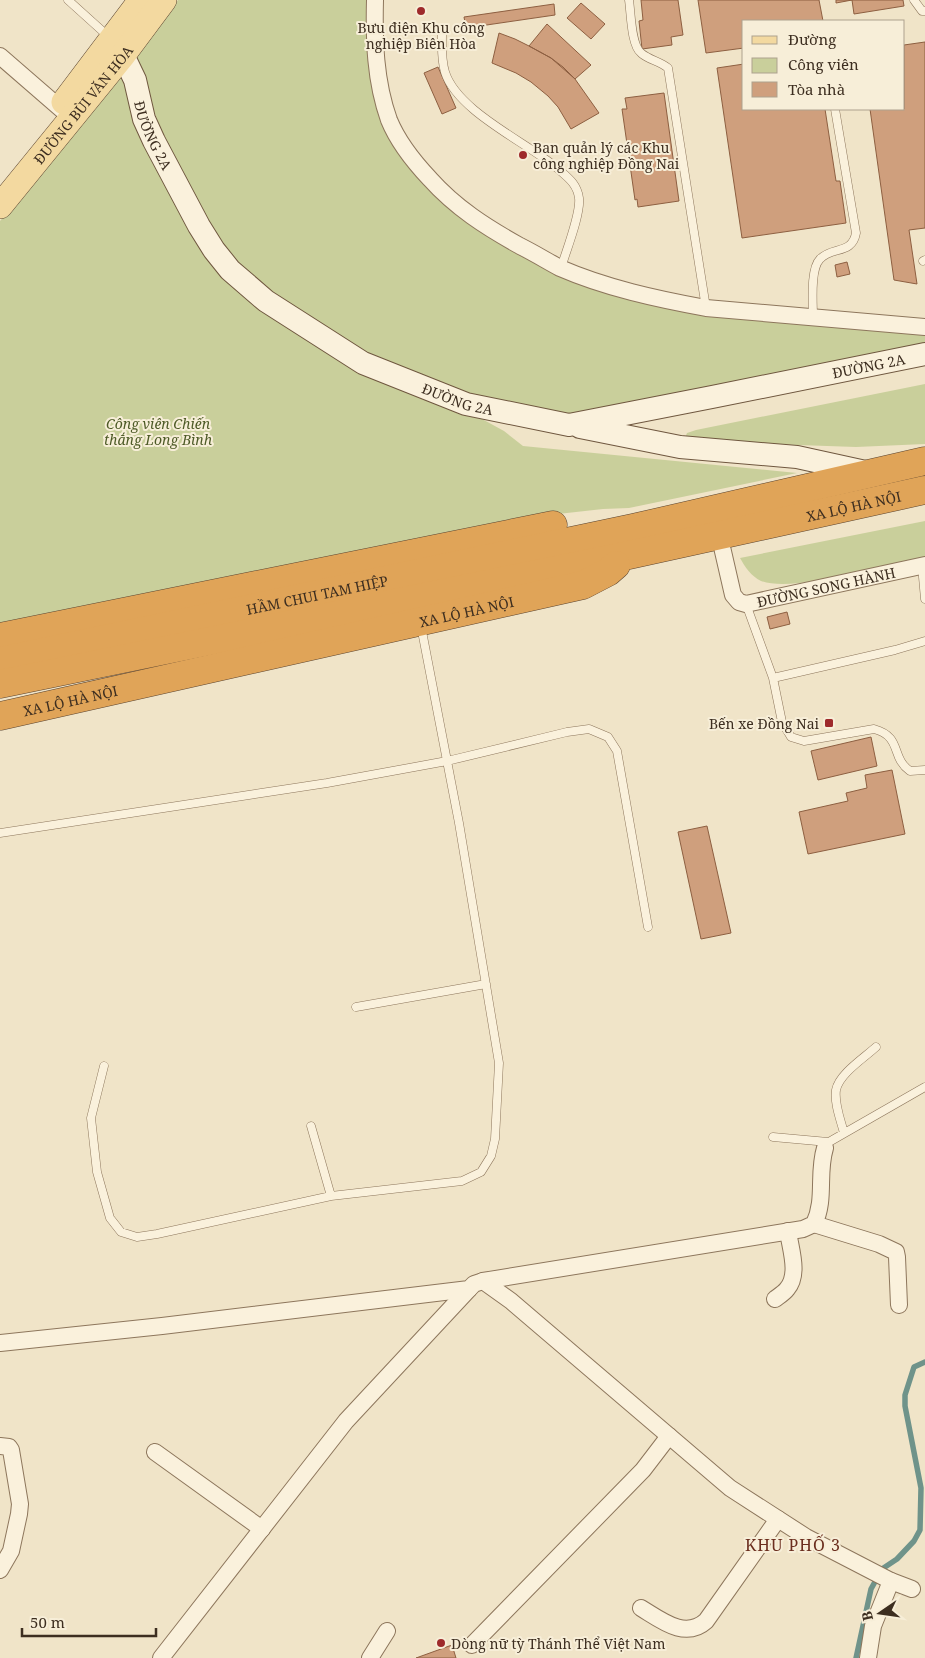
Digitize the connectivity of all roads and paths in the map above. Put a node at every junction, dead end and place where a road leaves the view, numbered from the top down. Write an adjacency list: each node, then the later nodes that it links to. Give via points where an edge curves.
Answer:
1 (68, 0): 9 (lane)
2 (141, 0): 9 (main road, ĐƯỜNG BÙI VĂN HÒA)
3 (164, 0): 9 (main road, ĐƯỜNG BÙI VĂN HÒA)
4 (374, 0): 15 (street, via 374,37 382,97 390,121 406,150 440,190 474,219)
5 (630, 0): 16 (lane, via 634,42 639,52 668,68)
6 (914, 0): 7 (lane)
7 (925, 11)
8 (442, 34): 15 (lane, via 441,56 454,89 474,111 574,182 579,198 577,216)
9 (117, 46): 12 (main road, ĐƯỜNG BÙI VĂN HÒA); 20 (street, ĐƯỜNG 2A, via 135,80 144,119 154,141 199,226 230,270 266,301 363,363 466,404)
10 (0, 56): 12 (street)
11 (835, 110): 17 (lane, via 856,233 848,246 819,260 814,271)
12 (66, 113): 13 (main road, ĐƯỜNG BÙI VĂN HÒA); 14 (main road, ĐƯỜNG BÙI VĂN HÒA)
13 (0, 182)
14 (0, 206)
15 (561, 268): 16 (street, via 602,283)
16 (706, 308): 17 (street)
17 (813, 317): 18 (street)
18 (925, 327)
19 (925, 354): 20 (street, ĐƯỜNG 2A)
20 (569, 424): 22 (street, via 680,447 797,457)
21 (924, 460): 22 (highway, XA LỘ HÀ NỘI)
22 (870, 473): 24 (highway, XA LỘ HÀ NỘI)
23 (925, 490): 25 (highway, XA LỘ HÀ NỘI)
24 (633, 528): 31 (highway, XA LỘ HÀ NỘI, via 603,520 553,525); 33 (highway, HẦM CHUI TAM HIỆP)
25 (719, 534): 26 (highway, XA LỘ HÀ NỘI); 29 (street, ĐƯỜNG SONG HÀNH, via 733,595)
26 (629, 555): 30 (highway, XA LỘ HÀ NỘI, via 608,572 583,585); 35 (highway, HẦM CHUI TAM HIỆP)
27 (923, 566): 28 (lane); 29 (street, ĐƯỜNG SONG HÀNH)
28 (925, 599)
29 (746, 604): 34 (lane)
30 (420, 622): 36 (highway, XA LỘ HÀ NỘI); 37 (lane)
31 (0, 637)
32 (925, 641): 34 (lane)
33 (0, 661)
34 (773, 678): 38 (lane, via 782,722 791,737 804,741 874,730 885,732 894,742 904,767 910,771)
35 (0, 684)
36 (0, 716)
37 (447, 761): 39 (lane, via 327,783); 40 (lane, via 567,732 589,729 608,737 617,751); 41 (lane)
38 (925, 770)
39 (0, 833)
40 (648, 927)
41 (486, 984): 42 (lane); 50 (lane, via 499,1064 495,1139 491,1156 481,1172 462,1181)
42 (356, 1007)
43 (876, 1047): 47 (lane, via 842,1077 836,1091)
44 (104, 1066): 50 (lane, via 91,1118 97,1172 110,1218 121,1232 137,1237 158,1234)
45 (925, 1086): 47 (lane)
46 (311, 1126): 50 (lane)
47 (844, 1133): 49 (lane)
48 (773, 1138): 49 (lane)
49 (827, 1145): 51 (street, via 822,1158 820,1211)
50 (331, 1196)
51 (814, 1224): 52 (street); 55 (street, via 896,1252)
52 (788, 1231): 53 (street); 54 (street, via 792,1279 787,1290)
53 (476, 1285): 56 (street, via 172,1325); 57 (street, via 511,1302); 61 (street, via 346,1421)
54 (775, 1299)
55 (899, 1305)
56 (0, 1343)
57 (669, 1436): 60 (street, via 730,1488); 67 (street, via 644,1470)
58 (0, 1446): 62 (street, via 11,1450 20,1504 11,1551)
59 (155, 1452): 61 (street)
60 (778, 1519): 63 (street); 65 (street, via 700,1627 691,1630 680,1628)
61 (262, 1529): 68 (street)
62 (0, 1570)
63 (891, 1581): 64 (street); 70 (street, via 873,1626)
64 (912, 1590)
65 (640, 1608)
66 (387, 1631): 69 (street)
67 (472, 1645)
68 (161, 1658)
69 (370, 1658)
70 (868, 1658)

